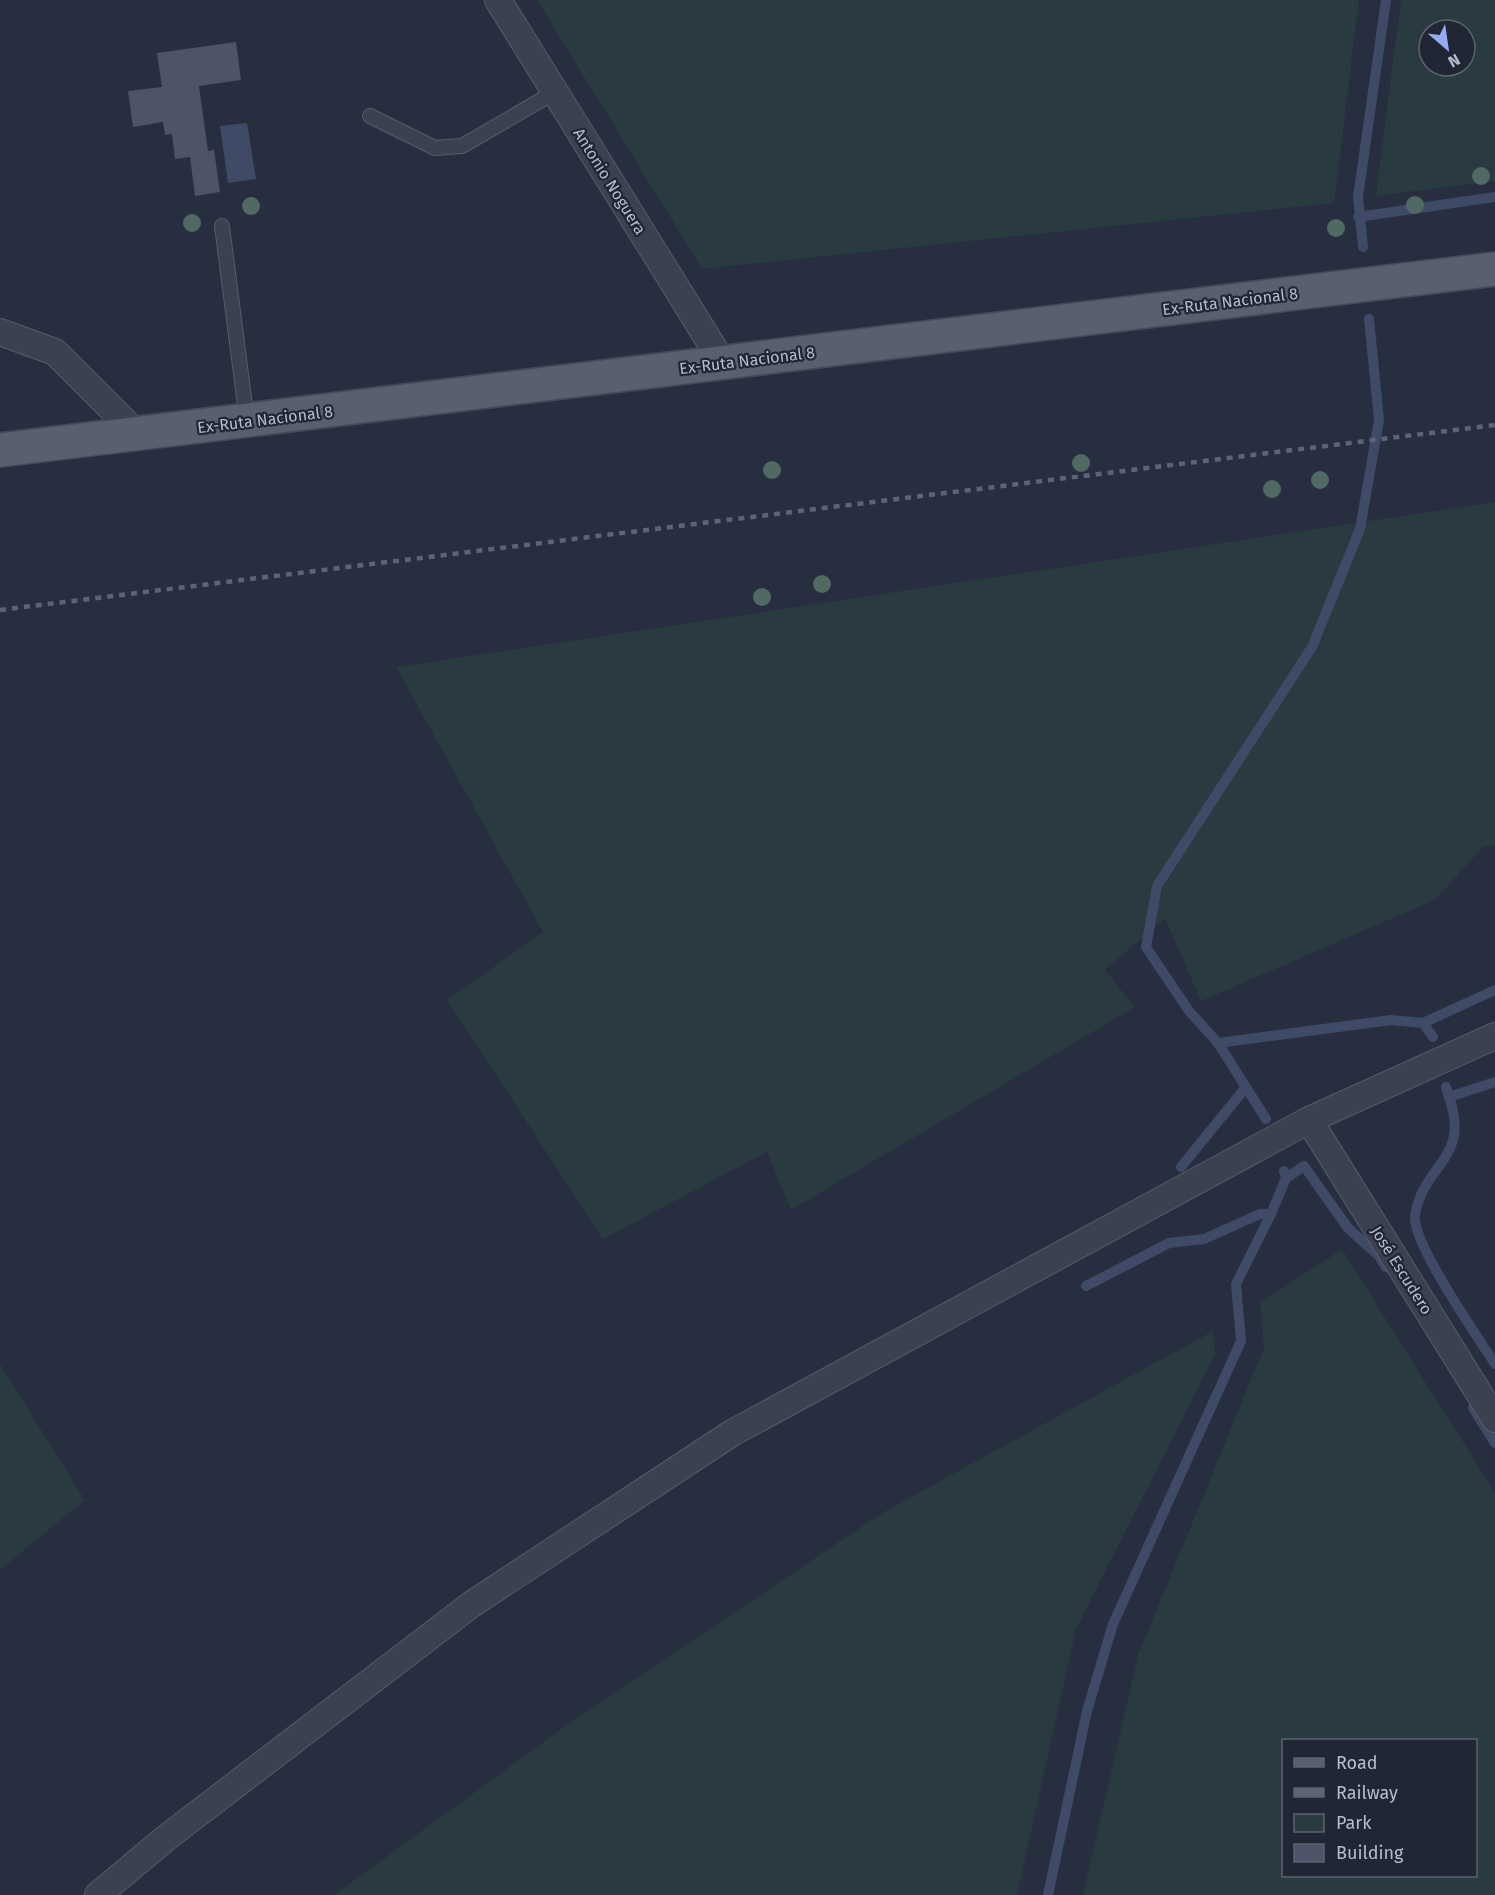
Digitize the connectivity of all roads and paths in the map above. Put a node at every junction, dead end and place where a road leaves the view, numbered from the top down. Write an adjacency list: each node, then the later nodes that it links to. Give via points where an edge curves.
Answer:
1 (498, 0): 2 (street, Antonio Noguera)
2 (555, 92): 3 (lane, via 462,146 435,148); 7 (street, Antonio Noguera)
3 (370, 116)
4 (222, 226): 8 (lane)
5 (1495, 269): 7 (main road, Ex-Ruta Nacional 8)
6 (0, 332): 9 (street, via 56,352)
7 (723, 363): 8 (main road, Ex-Ruta Nacional 8)
8 (247, 421): 9 (main road, Ex-Ruta Nacional 8)
9 (137, 434): 10 (main road, Ex-Ruta Nacional 8)
10 (0, 450)
11 (1495, 1036): 12 (street)
12 (1309, 1120): 13 (street, José Escudero); 14 (street, via 732,1432 472,1604 166,1838)
13 (1495, 1419)
14 (98, 1895)

